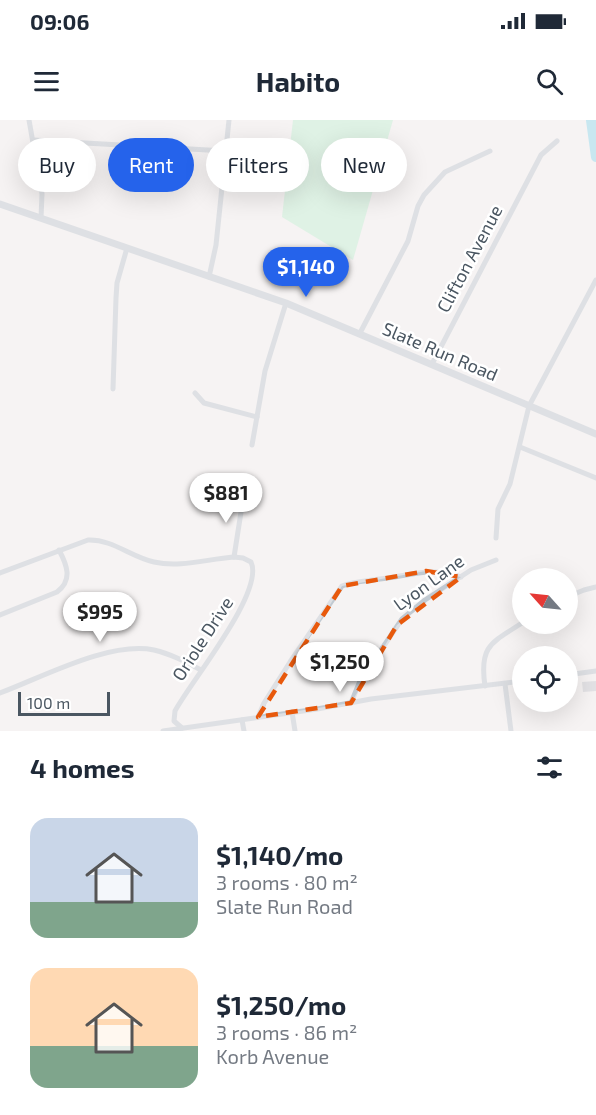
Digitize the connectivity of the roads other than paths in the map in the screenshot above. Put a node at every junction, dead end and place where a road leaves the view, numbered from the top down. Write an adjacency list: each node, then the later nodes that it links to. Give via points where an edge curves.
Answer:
1 (29, 120): 3 (street)
2 (229, 120): 4 (street)
3 (33, 138)
4 (227, 138)
5 (556, 141): 18 (street, Clifton Avenue, via 540,155)
6 (96, 144): 7 (street)
7 (206, 150)
8 (490, 151): 17 (street, via 445,172 424,195 408,241)
9 (42, 192): 12 (street)
10 (221, 192): 14 (street)
11 (0, 204): 12 (street, Slate Run Road)
12 (41, 218): 13 (street, Slate Run Road)
13 (127, 248): 14 (street, Slate Run Road); 19 (street, via 117,283)
14 (209, 277): 16 (street, Slate Run Road)
15 (596, 280): 21 (street)
16 (286, 303): 17 (street, Slate Run Road); 22 (street, via 265,371)
17 (360, 333): 18 (street, Slate Run Road)
18 (432, 364): 21 (street, Slate Run Road)
19 (113, 388)
20 (195, 393): 22 (street, via 204,403)
21 (529, 406): 23 (street, Slate Run Road); 25 (street)
22 (257, 417): 24 (street)
23 (596, 434)
24 (252, 445)
25 (520, 447): 26 (street); 28 (street, via 498,509)
26 (596, 478)
27 (244, 493): 30 (street)
28 (496, 538)
29 (59, 550): 30 (street, via 95,539 163,563); 32 (street); 36 (street, via 67,571 62,588)
30 (234, 557): 38 (street, Oriole Drive, via 251,562 252,582 246,601)
31 (496, 560): 33 (street, Lyon Lane)
32 (0, 573)
33 (461, 577): 45 (street, Lyon Lane, via 425,600 397,625 360,681); 47 (street, via 426,571 342,586)
34 (596, 587): 35 (street)
35 (578, 593)
36 (0, 615)
37 (512, 629): 43 (street, via 488,648 483,665)
38 (201, 670): 44 (street, via 155,650 129,648 85,660); 49 (street, Oriole Drive, via 175,711 174,721)
39 (596, 671): 40 (street)
40 (578, 673)
41 (512, 683): 42 (street)
42 (505, 684): 43 (street); 54 (street)
43 (484, 686): 45 (street)
44 (0, 693)
45 (351, 703): 46 (street)
46 (292, 712): 47 (street); 53 (street)
47 (258, 717): 48 (street)
48 (242, 720): 50 (street); 52 (street)
49 (182, 728): 50 (street); 51 (street)
50 (191, 729)
51 (163, 731)
52 (244, 731)
53 (295, 731)
54 (511, 731)

